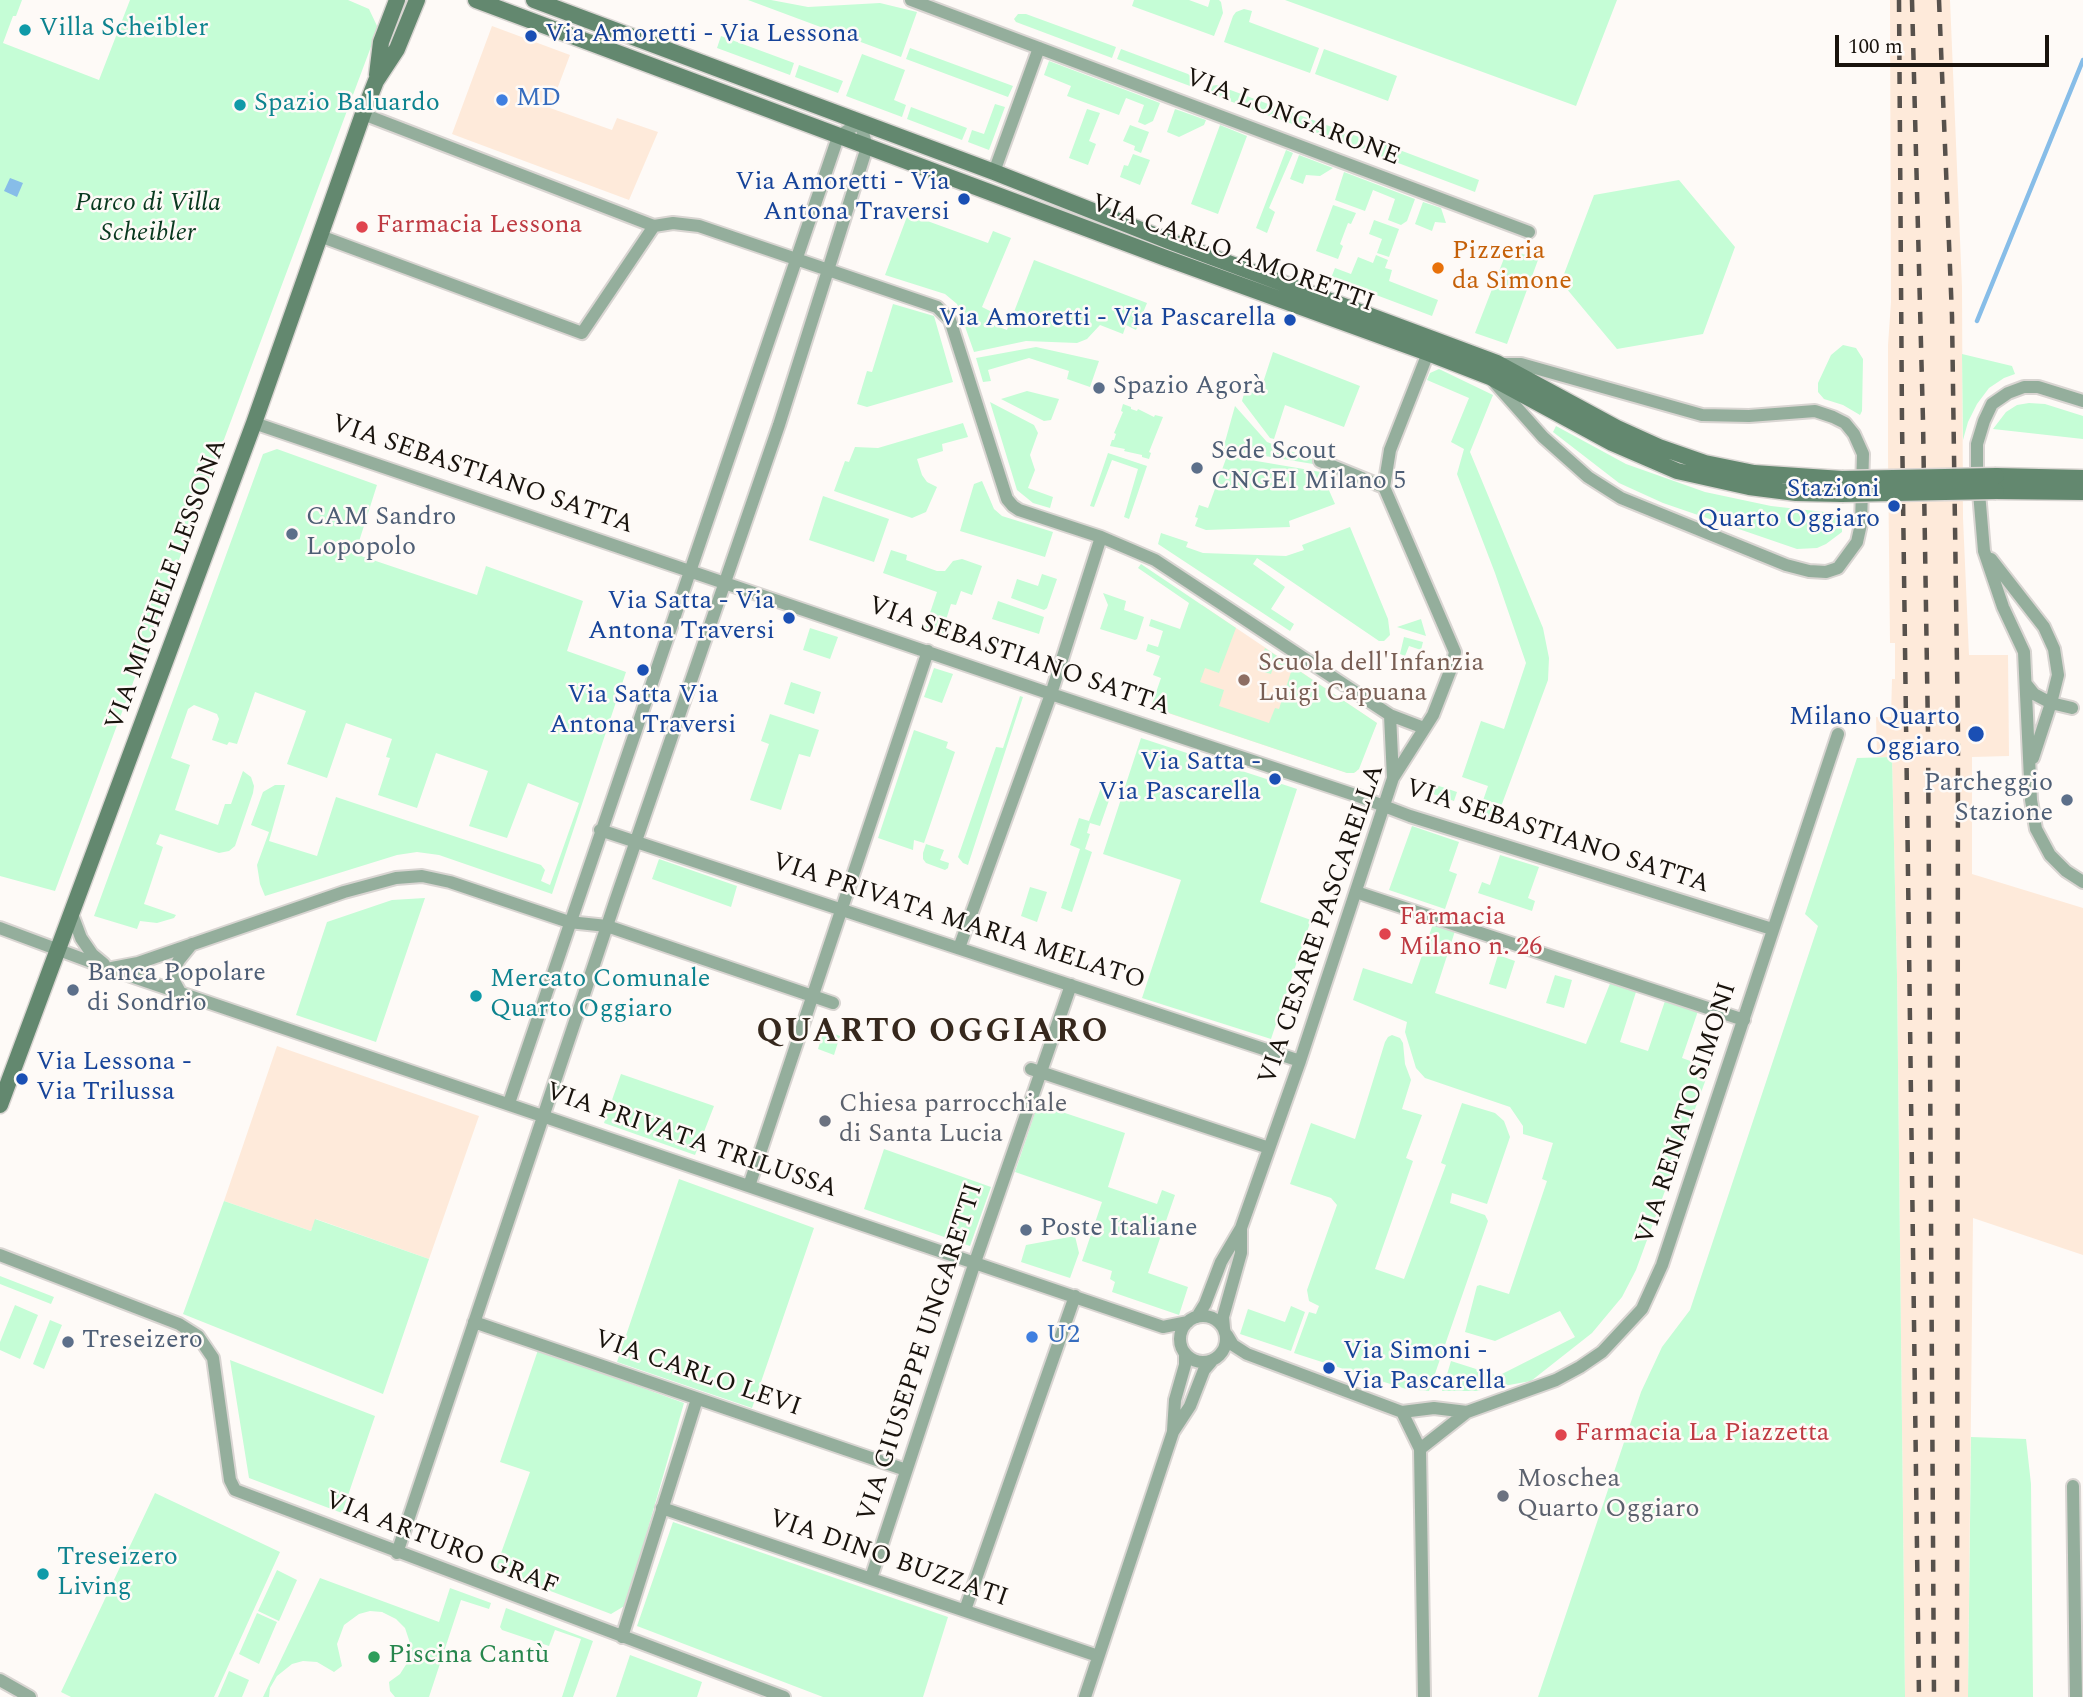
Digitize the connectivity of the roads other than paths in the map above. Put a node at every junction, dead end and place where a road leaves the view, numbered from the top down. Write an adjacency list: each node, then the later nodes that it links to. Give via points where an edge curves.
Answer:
1 (397, 0): 7 (street, VIA MICHELE LESSONA, via 381,43)
2 (417, 0): 7 (street, VIA MICHELE LESSONA, via 397,49)
3 (476, 0): 10 (street, VIA CARLO AMORETTI)
4 (534, 0): 9 (street, VIA CARLO AMORETTI)
5 (911, 0): 6 (street, VIA LONGARONE)
6 (1039, 48): 12 (street); 14 (street, VIA LONGARONE)
7 (376, 80): 8 (street, VIA MICHELE LESSONA)
8 (363, 114): 13 (street); 15 (street, VIA MICHELE LESSONA)
9 (860, 122): 10 (street); 11 (street); 12 (street, VIA CARLO AMORETTI)
10 (838, 136): 11 (street, VIA CARLO AMORETTI); 16 (street)
11 (867, 147): 17 (street); 18 (street, VIA CARLO AMORETTI)
12 (994, 172): 19 (street, VIA CARLO AMORETTI)
13 (654, 226): 15 (street, via 582,333); 16 (street, via 699,226)
14 (1529, 232)
15 (320, 236): 21 (street, VIA MICHELE LESSONA)
16 (796, 259): 17 (street); 29 (street)
17 (828, 270): 27 (street, via 944,312 1007,499 1019,510); 30 (street)
18 (1428, 353): 19 (street, VIA CARLO AMORETTI); 25 (street, via 1390,450)
19 (1494, 370): 19 (street, VIA CARLO AMORETTI, via 1521,365 1702,415 1815,411 1845,423 1863,454 1857,542 1839,568 1809,571 1621,498 1588,477 1543,436); 24 (street, VIA CARLO AMORETTI, bridge, via 1679,454 1754,473 1842,486)
20 (2083, 401): 28 (street, via 2024,387 1992,404 1977,444)
21 (254, 423): 29 (street, VIA SEBASTIANO SATTA); 49 (street, VIA MICHELE LESSONA)
22 (1320, 461): 25 (street)
23 (2083, 478): 24 (street, VIA CARLO AMORETTI)
24 (1996, 484): 26 (street, VIA CARLO AMORETTI)
25 (1384, 487): 39 (street, VIA CESARE PASCARELLA, via 1455,652)
26 (2083, 492)
27 (1101, 537): 35 (street); 38 (street, via 1166,566)
28 (1984, 551): 31 (street); 32 (street)
29 (688, 571): 30 (street, VIA SEBASTIANO SATTA); 44 (street)
30 (725, 583): 33 (street, VIA SEBASTIANO SATTA); 45 (street)
31 (2038, 620): 32 (street); 36 (street, via 2054,649 2058,675)
32 (2018, 636): 34 (street)
33 (928, 651): 35 (street, VIA SEBASTIANO SATTA); 48 (street)
34 (2026, 684): 36 (street); 41 (street)
35 (1051, 694): 43 (street, VIA SEBASTIANO SATTA); 55 (street)
36 (2051, 703): 37 (street); 41 (street)
37 (2072, 708)
38 (1390, 715): 39 (street); 42 (street)
39 (1424, 728): 42 (street, VIA CESARE PASCARELLA)
40 (1838, 734): 53 (street, VIA RENATO SIMONI)
41 (2029, 770): 46 (street, via 2036,829 2050,855)
42 (1393, 778): 43 (street, VIA CESARE PASCARELLA)
43 (1384, 806): 47 (street, VIA CESARE PASCARELLA); 53 (street, VIA SEBASTIANO SATTA)
44 (600, 830): 45 (street, VIA PRIVATA MARIA MELATO); 50 (street)
45 (636, 842): 48 (street, VIA PRIVATA MARIA MELATO); 51 (street)
46 (2083, 882)
47 (1356, 892): 62 (street); 63 (street, VIA CESARE PASCARELLA)
48 (842, 908): 55 (street, VIA PRIVATA MARIA MELATO); 60 (street)
49 (72, 914): 56 (street, VIA MICHELE LESSONA); 57 (street, via 81,939)
50 (569, 922): 51 (street); 54 (street, via 422,876 344,892); 65 (street)
51 (607, 926): 60 (street); 67 (street)
52 (0, 928): 56 (street, VIA PRIVATA TRILUSSA)
53 (1772, 929): 62 (street, VIA RENATO SIMONI)
54 (194, 943): 57 (street); 59 (street, via 174,969)
55 (959, 948): 58 (street, VIA PRIVATA MARIA MELATO)
56 (59, 951): 57 (street, VIA PRIVATA TRILUSSA); 66 (street, VIA MICHELE LESSONA)
57 (110, 969): 59 (street, VIA PRIVATA TRILUSSA)
58 (1071, 985): 63 (street, VIA PRIVATA MARIA MELATO); 64 (street, VIA GIUSEPPE UNGARETTI)
59 (180, 992): 65 (street, VIA PRIVATA TRILUSSA)
60 (813, 996): 61 (street); 69 (street)
61 (833, 1003)
62 (1744, 1020): 83 (street, VIA RENATO SIMONI, via 1662,1265 1642,1309 1602,1352 1580,1367)
63 (1300, 1060): 68 (street, VIA CESARE PASCARELLA)
64 (1036, 1070): 68 (street); 72 (street, VIA GIUSEPPE UNGARETTI)
65 (509, 1103): 67 (street, VIA PRIVATA TRILUSSA)
66 (0, 1105)
67 (544, 1115): 69 (street, VIA PRIVATA TRILUSSA); 75 (street)
68 (1269, 1148): 70 (street, VIA CESARE PASCARELLA)
69 (749, 1186): 72 (street, VIA PRIVATA TRILUSSA)
70 (1241, 1228): 74 (street, via 1221,1262 1205,1304); 77 (street, via 1241,1253 1223,1317)
71 (0, 1255): 89 (street, VIA ARTURO GRAF, via 178,1324 198,1336 213,1358 235,1490)
72 (975, 1262): 73 (street, VIA PRIVATA TRILUSSA); 86 (street, VIA GIUSEPPE UNGARETTI)
73 (1075, 1296): 76 (street, VIA PRIVATA TRILUSSA); 91 (street)
74 (1192, 1320): 76 (street); 77 (street, via 1212,1317); 78 (street, via 1181,1332)
75 (474, 1322): 81 (street, VIA CARLO LEVI); 89 (street)
76 (1163, 1327): 78 (street)
77 (1225, 1331): 79 (street, VIA RENATO SIMONI, via 1233,1345); 80 (street, via 1224,1350)
78 (1183, 1348): 80 (street, via 1198,1362); 84 (street, via 1185,1365)
79 (1247, 1354): 80 (street); 82 (street, VIA RENATO SIMONI)
80 (1215, 1359): 84 (street, via 1204,1370 1190,1406)
81 (697, 1399): 86 (street, VIA CARLO LEVI); 88 (street)
82 (1402, 1412): 83 (street, VIA RENATO SIMONI, via 1434,1408); 85 (street)
83 (1467, 1412): 85 (street, VIA RENATO SIMONI)
84 (1173, 1432): 93 (street)
85 (1420, 1449): 99 (street)
86 (906, 1470): 90 (street, VIA GIUSEPPE UNGARETTI)
87 (2073, 1486): 95 (street)
88 (662, 1508): 90 (street, VIA DINO BUZZATI); 92 (street)
89 (397, 1553): 92 (street, VIA ARTURO GRAF)
90 (871, 1578): 91 (street, VIA DINO BUZZATI)
91 (965, 1610): 93 (street, VIA DINO BUZZATI)
92 (622, 1637): 97 (street, VIA ARTURO GRAF)
93 (1098, 1656): 98 (street)
94 (0, 1680): 96 (street)
95 (2078, 1688)
96 (30, 1697)
97 (784, 1697)
98 (1085, 1697)
99 (1424, 1697)

